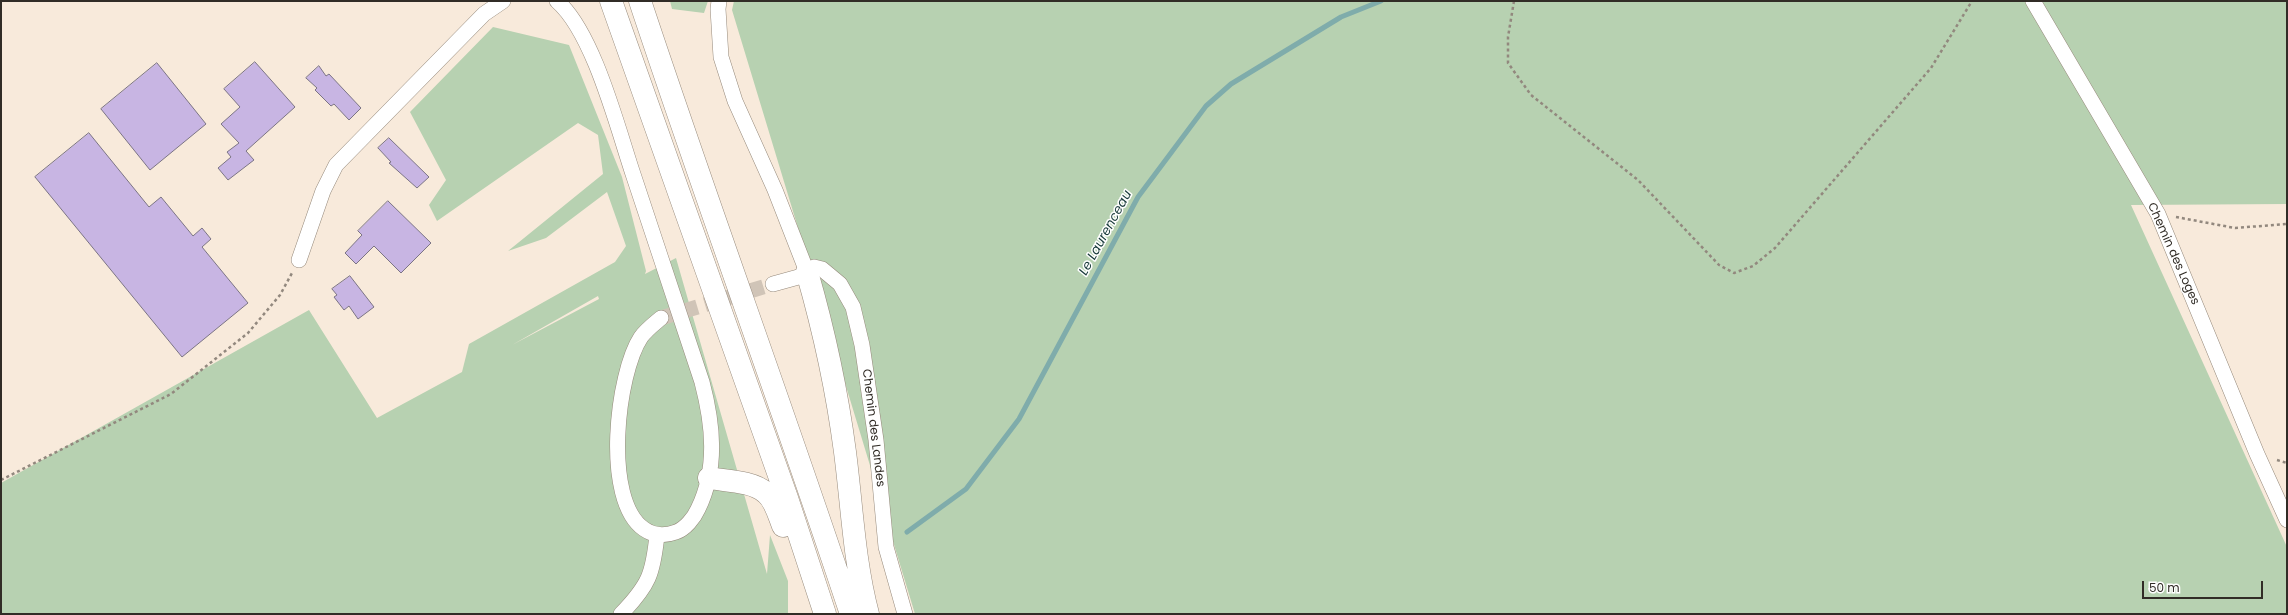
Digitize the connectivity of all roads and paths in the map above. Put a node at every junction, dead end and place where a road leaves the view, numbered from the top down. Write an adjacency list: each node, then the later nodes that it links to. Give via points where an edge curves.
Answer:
1 (503, 1): 11 (street, via 484,14 336,165 323,191)
2 (557, 1): 15 (street, via 581,32 604,87 702,382 711,428)
3 (611, 1): 19 (highway, via 787,498)
4 (640, 1): 21 (highway)
5 (719, 1): 12 (street, via 721,57 735,101 775,190)
6 (1514, 1): 7 (path, via 1508,37 1508,63 1531,95 1638,180 1719,265 1734,272 1752,266 1775,248 1931,68)
7 (1972, 1)
8 (2033, 1): 9 (street, Chemin des Loges)
9 (2158, 214): 10 (path, via 2235,228); 17 (street, Chemin des Loges, via 2254,447)
10 (2287, 224)
11 (299, 260): 16 (path, via 280,295 248,333 171,394)
12 (807, 272): 13 (street, Chemin des Landes, via 802,276); 22 (highway, via 824,335 840,418 856,559); 23 (street, Chemin des Landes, via 814,267 822,269 840,284 854,307 876,440 886,547)
13 (773, 284)
14 (661, 318): 18 (street, via 641,337 635,351 621,399 617,447 622,489 627,505 643,528)
15 (709, 478): 18 (street, via 705,495 688,523 679,531); 19 (highway, via 759,488 767,493 773,501 802,579)
16 (1, 480)
17 (2287, 520)
18 (657, 535): 20 (street, via 654,565 648,581 639,596)
19 (823, 608)
20 (621, 614)
21 (851, 614)
22 (868, 614)
23 (905, 614)

